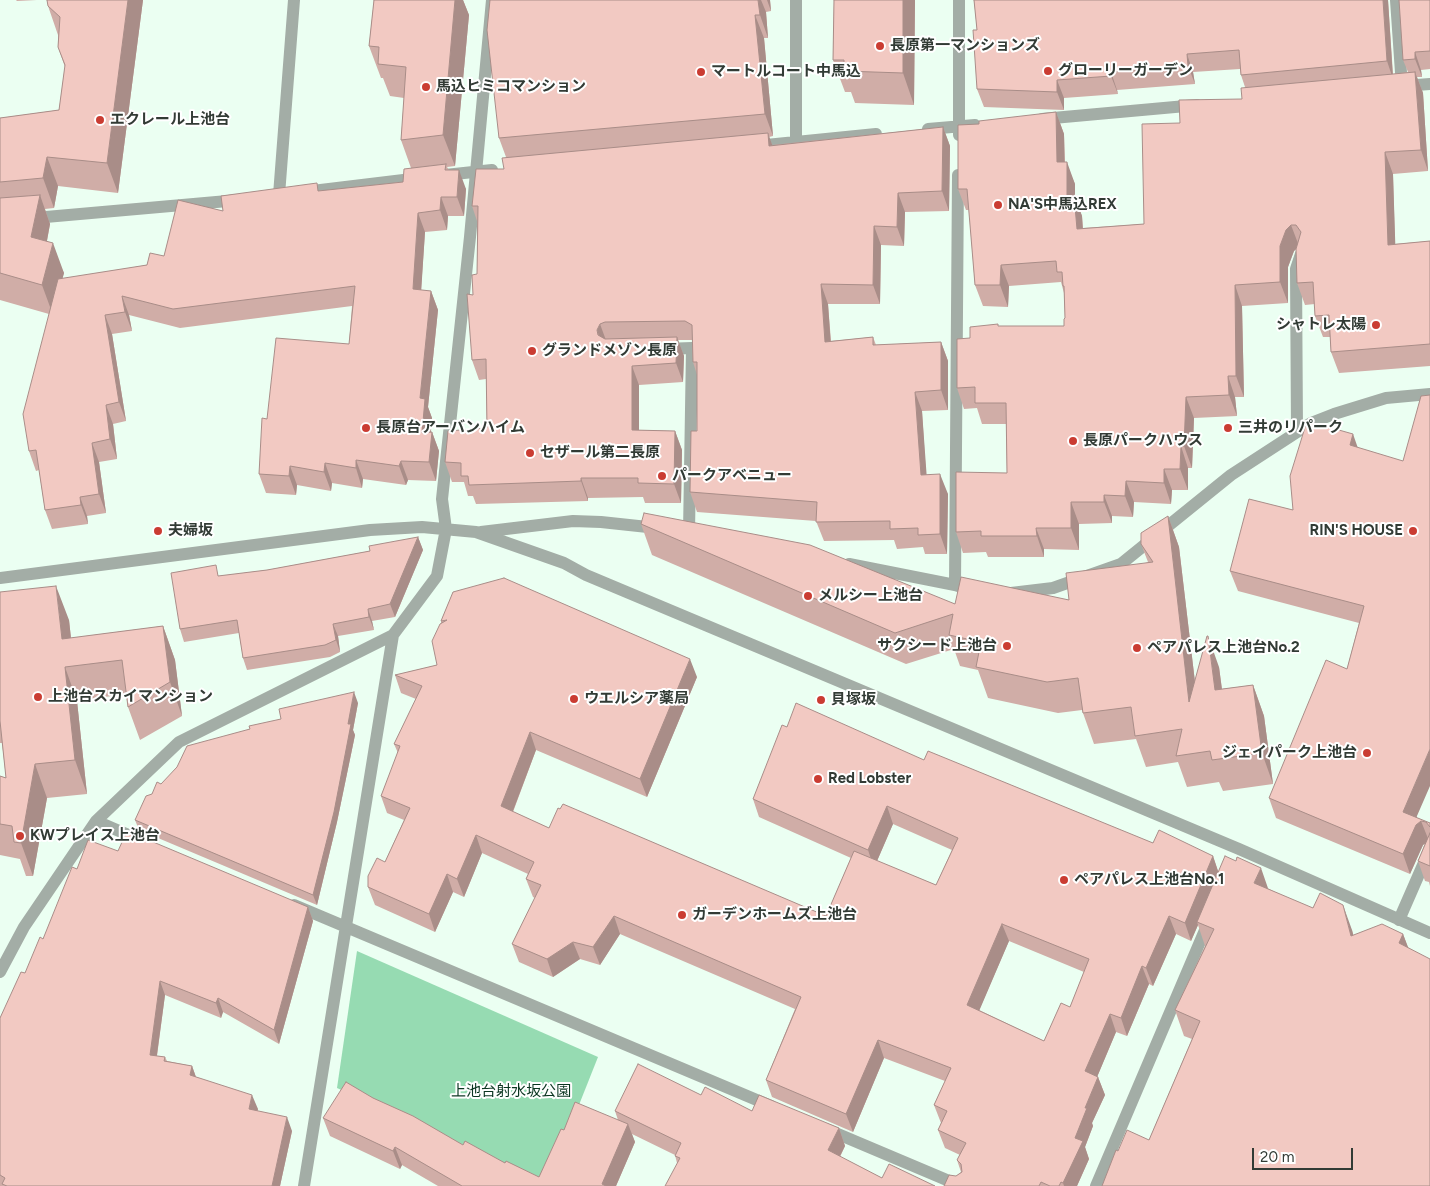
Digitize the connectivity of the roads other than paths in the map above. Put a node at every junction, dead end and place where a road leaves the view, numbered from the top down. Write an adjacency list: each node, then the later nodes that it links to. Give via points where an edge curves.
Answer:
1 (294, 0): 18 (street, via 274,196)
2 (492, 0): 18 (street)
3 (796, 0): 13 (street)
4 (959, 0): 10 (street)
5 (1396, 0): 6 (street, via 1397,87)
6 (1430, 84)
7 (1211, 104): 8 (street)
8 (1027, 120)
9 (988, 124): 10 (street)
10 (959, 126): 11 (street); 15 (street)
11 (911, 131)
12 (892, 133): 13 (street)
13 (796, 142): 14 (street)
14 (747, 146)
15 (959, 146)
16 (958, 166): 29 (street)
17 (505, 169): 18 (street)
18 (476, 172): 25 (street, via 442,499)
19 (252, 198): 20 (street)
20 (0, 222)
21 (1301, 254): 24 (street, via 1296,269)
22 (652, 349): 26 (street, via 692,348 684,532 601,522)
23 (1430, 394): 24 (street, via 1379,400 1322,418)
24 (1298, 431): 29 (street, via 1231,475 1121,564 1053,588 993,593)
25 (446, 529): 26 (street); 28 (street, via 370,530); 30 (street, via 436,576)
26 (476, 532): 36 (street, via 564,563)
27 (841, 562): 29 (street)
28 (0, 578)
29 (955, 585)
30 (393, 635): 31 (street, via 179,742); 37 (street)
31 (96, 822): 32 (street); 39 (street, via 24,927)
32 (149, 844)
33 (1430, 849): 36 (street)
34 (283, 900): 37 (street)
35 (1213, 911): 44 (street)
36 (1399, 920): 38 (street)
37 (346, 927): 40 (street); 42 (street)
38 (1430, 933)
39 (0, 972)
40 (786, 1112)
41 (814, 1124): 43 (street)
42 (304, 1186)
43 (961, 1186)
44 (1096, 1186)

